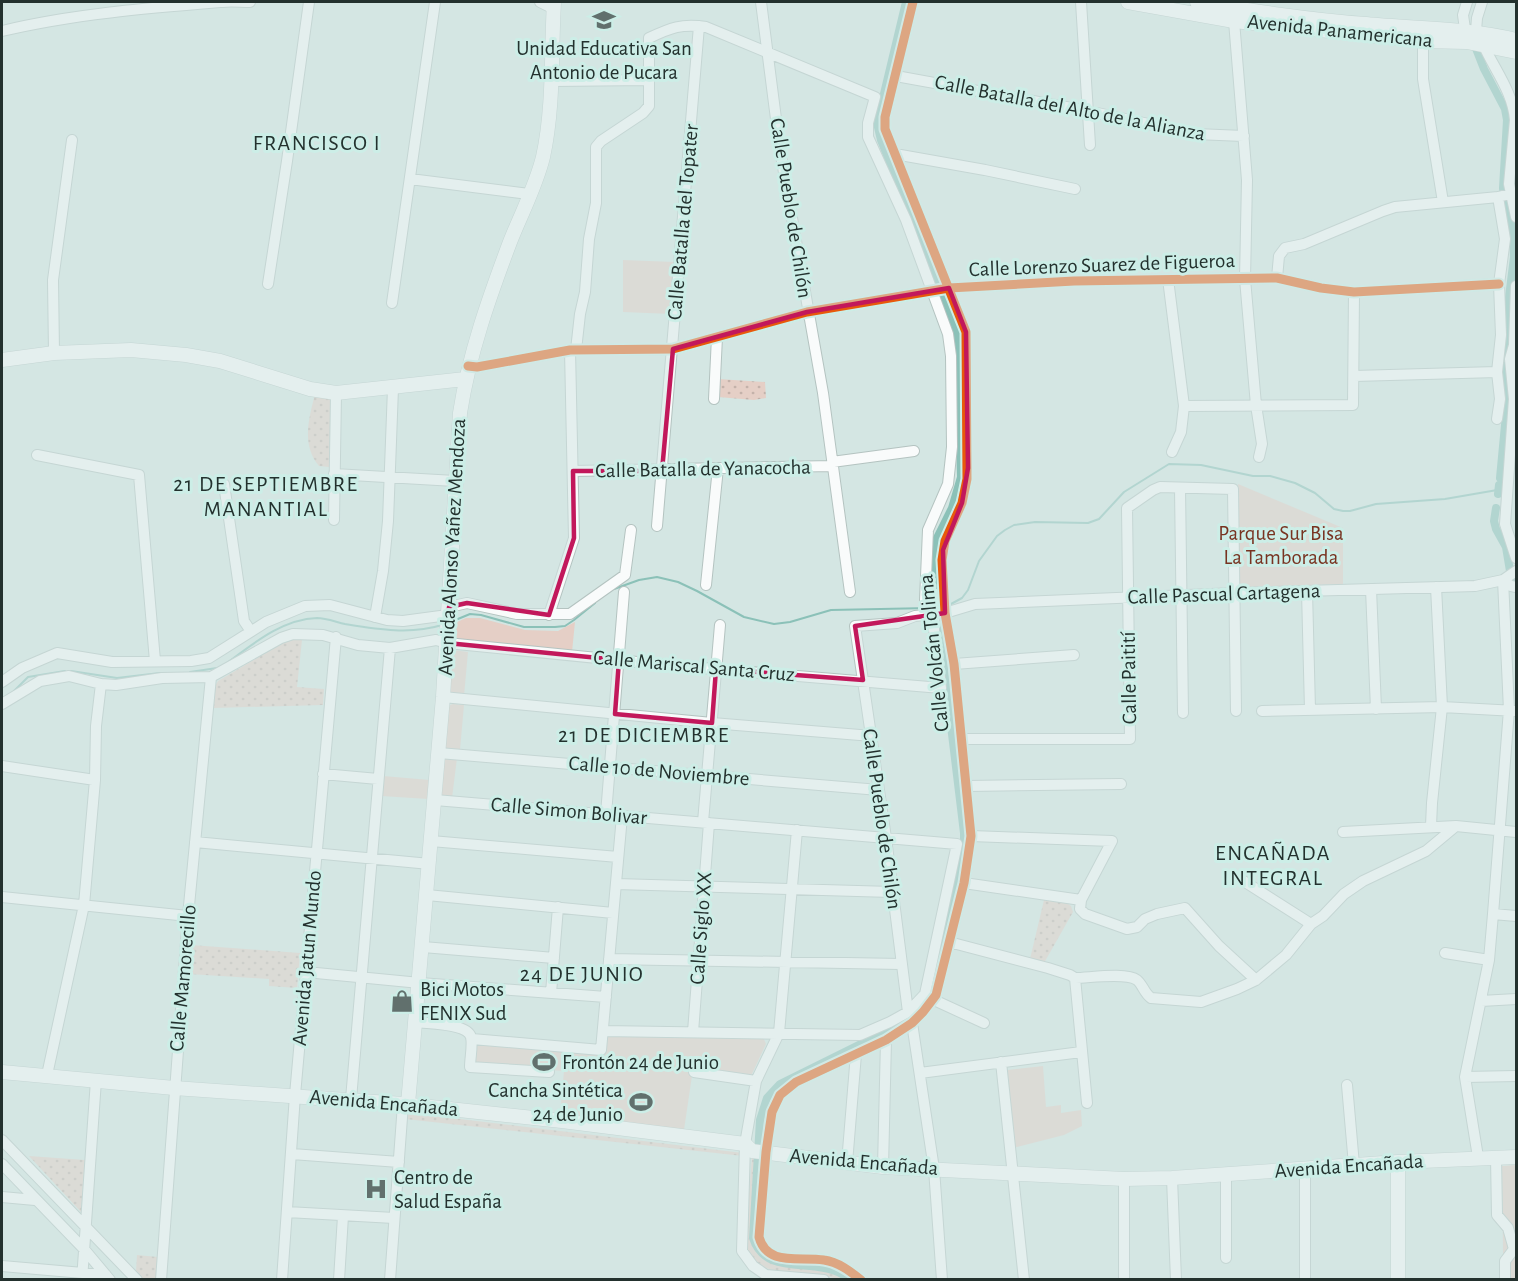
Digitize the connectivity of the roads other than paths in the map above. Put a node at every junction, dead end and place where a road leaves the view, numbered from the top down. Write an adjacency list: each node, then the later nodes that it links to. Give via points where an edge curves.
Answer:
1 (250, 2): 15 (street, via 126,10)
2 (309, 2): 38 (street)
3 (435, 2): 29 (street)
4 (540, 2): 12 (street)
5 (761, 2): 20 (street, Calle Pueblo de Chilón)
6 (914, 2): 21 (street, Calle Volcán Tolima)
7 (1081, 2): 24 (street)
8 (1128, 2): 13 (main road, Avenida Panamericana)
9 (1197, 2): 13 (main road, Avenida Panamericana)
10 (1467, 2): 16 (street, via 1463,15)
11 (1482, 2): 16 (street)
12 (554, 5): 23 (main road, Avenida Alonso Yañez Mendoza)
13 (1239, 10): 16 (main road, Avenida Panamericana); 17 (main road, Avenida Panamericana); 25 (street)
14 (699, 26): 20 (street); 22 (street, via 687,24 649,38); 46 (street, Calle Batalla del Topater)
15 (2, 31)
16 (1475, 36): 17 (main road, Avenida Panamericana); 18 (main road, Avenida Panamericana); 19 (main road, Avenida Panamericana); 32 (street, via 1509,94 1514,110)
17 (1422, 40): 33 (street, via 1423,79)
18 (1516, 40)
19 (1516, 52)
20 (767, 53): 41 (street, Calle Volcán Tolima, via 875,97 868,137); 44 (street, Calle Pueblo de Chilón)
21 (896, 76): 24 (street, Calle Batalla del Alto de la Alianza); 28 (street, Calle Volcán Tolima, via 885,117 885,129)
22 (649, 80): 23 (street); 47 (street, via 646,109 596,147 597,203)
23 (551, 81): 31 (main road, Avenida Alonso Yañez Mendoza, via 543,155)
24 (1088, 111): 25 (street, Calle Batalla del Alto de la Alianza, via 1195,134); 27 (street)
25 (1244, 136): 37 (street)
26 (72, 140): 48 (street, via 53,280)
27 (1090, 145)
28 (895, 154): 30 (street); 41 (street, Calle Volcán Tolima)
29 (410, 179): 31 (street); 43 (street)
30 (1075, 189)
31 (529, 194): 51 (main road, Avenida Alonso Yañez Mendoza, via 491,292)
32 (1504, 196): 33 (street); 34 (street); 39 (street, via 1505,239)
33 (1443, 202): 35 (street, via 1395,207 1285,248 1279,256)
34 (1516, 217)
35 (1277, 278): 37 (street, Calle Lorenzo Suarez de Figueroa); 42 (street, Calle Lorenzo Suarez de Figueroa)
36 (1168, 279): 37 (street, Calle Lorenzo Suarez de Figueroa); 41 (street, Calle Lorenzo Suarez de Figueroa); 59 (street)
37 (1245, 279): 58 (street)
38 (268, 284)
39 (1499, 284): 42 (street, Calle Lorenzo Suarez de Figueroa); 50 (street, via 1501,335)
40 (1516, 285): 57 (street, via 1510,359)
41 (942, 290): 44 (street, Calle Lorenzo Suarez de Figueroa); 91 (street, Calle Volcán Tolima, via 948,334 952,447 948,484 928,530); 92 (street, Calle Volcán Tolima, via 966,333 968,468 962,503 943,550 945,599)
42 (1354, 292): 52 (street)
43 (392, 303)
44 (807, 312): 45 (street, Calle Lorenzo Suarez de Figueroa); 66 (street, Calle Pueblo de Chilón)
45 (717, 337): 46 (street, Calle Lorenzo Suarez de Figueroa); 56 (street)
46 (673, 349): 47 (street, Calle Lorenzo Suarez de Figueroa); 69 (street, Calle Batalla del Topater)
47 (573, 350): 51 (street, Calle Lorenzo Suarez de Figueroa, via 477,367); 68 (street)
48 (54, 353): 49 (main road, Calle Lorenzo Suarez de Figueroa); 55 (main road, Calle Lorenzo Suarez de Figueroa, via 131,350 186,355)
49 (2, 360)
50 (1497, 372): 52 (street); 61 (street)
51 (467, 373): 54 (main road, Calle Lorenzo Suarez de Figueroa); 72 (main road, Avenida Alonso Yañez Mendoza)
52 (1354, 376): 58 (street, via 1353,405)
53 (1516, 387): 57 (street)
54 (393, 388): 55 (main road, Calle Lorenzo Suarez de Figueroa); 71 (street)
55 (336, 393): 70 (street)
56 (714, 399)
57 (1514, 399): 60 (street)
58 (1256, 405): 59 (street); 65 (street, via 1262,444)
59 (1184, 406): 63 (street, via 1181,432)
60 (1514, 418): 75 (street)
61 (1497, 419)
62 (914, 451): 66 (street, Calle Batalla de Yanacocha)
63 (1172, 452)
64 (37, 455): 104 (street, via 139,475)
65 (1259, 457)
66 (833, 464): 67 (street, Calle Batalla de Yanacocha); 87 (street, Calle Pueblo de Chilón)
67 (718, 468): 69 (street, Calle Batalla de Yanacocha); 81 (street)
68 (573, 471): 69 (street, Calle Batalla de Yanacocha); 93 (street, via 574,538)
69 (663, 471): 77 (street, Calle Batalla del Topater)
70 (334, 474): 71 (street); 76 (street)
71 (389, 476): 72 (street); 94 (street, via 388,521)
72 (455, 481): 95 (main road, Avenida Alonso Yañez Mendoza)
73 (224, 484): 98 (street, via 244,621)
74 (1180, 488): 88 (street, via 1233,489); 89 (street); 90 (street, Calle Paitití, via 1152,490 1127,508)
75 (1510, 488): 79 (street, via 1505,524)
76 (334, 520)
77 (657, 526)
78 (631, 530): 93 (street, via 625,574 570,614)
79 (1516, 558)
80 (1510, 575): 82 (street, Calle Pascual Cartagena, via 1483,586); 83 (street, via 1511,586); 116 (street)
81 (706, 585)
82 (1436, 587): 84 (street, Calle Pascual Cartagena); 113 (street)
83 (1516, 587)
84 (1371, 589): 85 (street, Calle Pascual Cartagena); 114 (street)
85 (1307, 591): 88 (street, Calle Pascual Cartagena); 115 (street)
86 (624, 592): 103 (street)
87 (850, 592)
88 (1235, 593): 89 (street, Calle Pascual Cartagena); 117 (street)
89 (1182, 595): 90 (street, Calle Pascual Cartagena); 119 (street)
90 (1128, 597): 92 (street, Calle Pascual Cartagena, via 975,604); 123 (street, Calle Paitití, via 1130,739)
91 (925, 600)
92 (940, 613): 97 (street, Calle Pascual Cartagena, via 897,623); 105 (street, Calle Volcán Tolima); 108 (street, Calle Mariscal Santa Cruz, via 934,630 941,687)
93 (549, 615): 95 (street, via 517,614 467,603)
94 (375, 617): 95 (street, via 403,621); 98 (street, via 330,605 305,606)
95 (448, 617): 100 (main road, Avenida Alonso Yañez Mendoza)
96 (720, 625): 106 (street, Calle Siglo XX)
97 (855, 626): 108 (street, Calle Pueblo de Chilón)
98 (250, 630): 104 (street, via 209,658)
99 (336, 637): 101 (street, Calle Mariscal Santa Cruz, via 358,645); 107 (street, Calle Mariscal Santa Cruz, via 306,633 281,638); 127 (street, Avenida Jatun Mundo)
100 (447, 643): 101 (street, Calle Mariscal Santa Cruz, via 436,639); 103 (street, Calle Mariscal Santa Cruz); 111 (main road, Avenida Alonso Yañez Mendoza)
101 (390, 648): 129 (street)
102 (1074, 655): 105 (street)
103 (619, 660): 106 (street, Calle Mariscal Santa Cruz); 120 (street)
104 (155, 661): 109 (street, via 112,662 57,653 22,668)
105 (954, 664): 123 (street, Calle Volcán Tolima)
106 (716, 669): 108 (street, Calle Mariscal Santa Cruz); 121 (street, Calle Siglo XX)
107 (211, 677): 110 (street); 147 (street, Calle Mamorecillo)
108 (863, 680): 122 (street, Calle Pueblo de Chilón)
109 (2, 682)
110 (101, 684): 112 (street, via 69,676 40,681); 130 (street)
111 (443, 697): 120 (street); 124 (main road, Avenida Alonso Yañez Mendoza)
112 (2, 704)
113 (1442, 707): 114 (street); 116 (street); 138 (street)
114 (1376, 709): 115 (street)
115 (1310, 710): 118 (street)
116 (1513, 710): 141 (street)
117 (1236, 711)
118 (1262, 711)
119 (1183, 713)
120 (615, 714): 121 (street); 126 (street)
121 (712, 723): 122 (street); 128 (street, Calle Siglo XX)
122 (872, 736): 133 (street, Calle Pueblo de Chilón)
123 (962, 739): 132 (street, Calle Volcán Tolima)
124 (439, 753): 126 (street, Calle 10 de Noviembre); 134 (main road, Avenida Alonso Yañez Mendoza)
125 (2, 766): 130 (street)
126 (610, 767): 128 (street, Calle 10 de Noviembre); 135 (street)
127 (323, 774): 129 (street); 148 (street, Avenida Jatun Mundo)
128 (707, 775): 133 (street, Calle 10 de Noviembre); 137 (street, Calle Siglo XX)
129 (378, 779): 150 (street)
130 (95, 780): 161 (street)
131 (1121, 784): 132 (street)
132 (966, 786): 144 (street, Calle Volcán Tolima)
133 (879, 790): 145 (street, Calle Pueblo de Chilón)
134 (435, 800): 135 (street, Calle Simon Bolivar); 146 (main road, Avenida Alonso Yañez Mendoza)
135 (606, 814): 136 (street, Calle Simon Bolivar)
136 (622, 816): 137 (street, Calle Simon Bolivar); 149 (street)
137 (706, 823): 140 (street, Calle Simon Bolivar); 155 (street, Calle Siglo XX)
138 (1431, 826): 139 (street); 142 (street)
139 (1456, 826): 141 (street); 167 (street, via 1426,851 1344,894)
140 (797, 830): 145 (street); 156 (street)
141 (1499, 830): 143 (street); 164 (street)
142 (1343, 832)
143 (1516, 832)
144 (971, 836): 153 (street, Calle Volcán Tolima); 160 (street, via 1112,841)
145 (886, 838): 157 (street, Calle Pueblo de Chilón); 187 (street, via 957,844 925,994)
146 (431, 841): 149 (street); 151 (main road, Avenida Alonso Yañez Mendoza)
147 (195, 842): 148 (street); 165 (street, Calle Mamorecillo)
148 (316, 854): 150 (street); 177 (street, Avenida Jatun Mundo)
149 (618, 857): 154 (street)
150 (371, 859): 151 (street); 178 (street)
151 (430, 864): 158 (main road, Avenida Alonso Yañez Mendoza)
152 (1242, 880): 167 (street)
153 (964, 883): 160 (street); 168 (street, Calle Volcán Tolima)
154 (616, 884): 155 (street); 163 (street)
155 (704, 886): 156 (street); 174 (street, Calle Siglo XX)
156 (793, 889): 157 (street); 175 (street)
157 (892, 891): 176 (street, Calle Pueblo de Chilón)
158 (427, 894): 162 (street); 169 (main road, Avenida Alonso Yañez Mendoza)
159 (2, 897): 161 (street)
160 (1081, 900): 180 (street, via 1080,909 1085,914 1127,929 1157,914 1185,908)
161 (84, 905): 165 (street); 202 (street)
162 (558, 908): 163 (street); 171 (street)
163 (613, 913): 172 (street)
164 (1493, 914): 166 (street); 173 (street)
165 (188, 916): 208 (street, Calle Mamorecillo)
166 (1516, 916)
167 (1311, 924): 180 (street, via 1286,955)
168 (949, 942): 179 (street); 185 (street, Calle Volcán Tolima)
169 (423, 947): 171 (street); 181 (main road, Avenida Alonso Yañez Mendoza)
170 (1445, 953): 173 (street)
171 (554, 958): 182 (street)
172 (609, 959): 174 (street); 183 (street)
173 (1489, 960): 186 (street)
174 (698, 961): 175 (street); 191 (street, Calle Siglo XX)
175 (785, 962): 176 (street); 192 (street)
176 (901, 964): 187 (street, Calle Pueblo de Chilón)
177 (306, 972): 178 (street); 209 (street, Avenida Jatun Mundo)
178 (361, 978): 181 (street); 210 (street)
179 (1076, 978): 180 (street, via 1131,976 1151,998 1201,1002); 195 (street)
180 (1256, 980)
181 (420, 983): 182 (street); 188 (main road, Avenida Alonso Yañez Mendoza)
182 (551, 993): 183 (street)
183 (606, 997): 190 (street)
184 (1516, 999): 186 (street)
185 (934, 1000): 187 (street, Calle Volcán Tolima); 189 (street)
186 (1481, 1001): 204 (street)
187 (910, 1018): 192 (street, via 860,1035); 194 (street); 201 (street, Calle Pueblo de Chilón)
188 (416, 1022): 193 (street, via 460,1027); 212 (main road, Avenida Alonso Yañez Mendoza)
189 (984, 1023)
190 (603, 1031): 191 (street); 193 (street, via 601,1050)
191 (693, 1032): 192 (street)
192 (779, 1033): 206 (street)
193 (472, 1039): 199 (street, via 470,1067)
194 (886, 1040): 196 (street); 224 (street)
195 (1082, 1052): 197 (street); 211 (street)
196 (856, 1054): 214 (street, via 796,1082 780,1095); 221 (street)
197 (1001, 1062): 201 (street); 227 (street)
198 (2, 1072): 202 (main road, Avenida Encañada)
199 (549, 1072)
200 (694, 1072): 206 (street)
201 (920, 1073): 225 (street, Calle Pueblo de Chilón)
202 (46, 1075): 205 (main road, Avenida Encañada)
203 (1516, 1076): 204 (street)
204 (1465, 1077): 216 (street)
205 (96, 1080): 208 (main road, Avenida Encañada); 236 (street)
206 (756, 1081): 214 (street)
207 (1347, 1085): 223 (street)
208 (174, 1088): 209 (main road, Avenida Encañada); 243 (street, Calle Mamorecillo)
209 (295, 1095): 210 (main road, Avenida Encañada); 215 (street, Avenida Jatun Mundo)
210 (351, 1100): 212 (main road, Avenida Encañada)
211 (1087, 1103)
212 (405, 1104): 214 (main road, Avenida Encañada, via 574,1122); 219 (street, Avenida Alonso Yañez Mendoza)
213 (2, 1140): 236 (street)
214 (756, 1150): 221 (main road, Avenida Encañada); 247 (street, via 742,1251 766,1275); 248 (street, via 759,1237 764,1250 775,1257 834,1263)
215 (292, 1154): 219 (street); 233 (street, Avenida Jatun Mundo)
216 (1478, 1157): 217 (main road, Avenida Encañada); 220 (main road, Avenida Encañada)
217 (1496, 1157): 218 (main road, Avenida Encañada); 255 (street, via 1497,1215 1508,1228 1514,1250 1505,1261)
218 (1516, 1157)
219 (399, 1162): 235 (street, Avenida Alonso Yañez Mendoza)
220 (1398, 1162): 223 (main road, Avenida Encañada); 254 (main road)
221 (847, 1163): 224 (main road, Avenida Encañada)
222 (2, 1164): 232 (street)
223 (1354, 1165): 226 (main road, Avenida Encañada)
224 (883, 1167): 225 (main road, Avenida Encañada)
225 (934, 1169): 227 (main road, Avenida Encañada); 249 (street, Calle Pueblo de Chilón)
226 (1305, 1169): 228 (main road, Avenida Encañada); 253 (street)
227 (1012, 1172): 230 (main road, Avenida Encañada); 250 (street)
228 (1226, 1175): 229 (main road, Avenida Encañada); 238 (street)
229 (1172, 1178): 230 (main road, Avenida Encañada); 252 (street)
230 (1124, 1179): 251 (street)
231 (2, 1197): 232 (street)
232 (35, 1200): 237 (street)
233 (287, 1212): 234 (street); 244 (street, Avenida Jatun Mundo)
234 (343, 1216): 235 (street); 245 (street)
235 (394, 1218): 246 (street, Avenida Alonso Yañez Mendoza)
236 (86, 1226): 237 (street); 242 (street)
237 (84, 1249): 240 (street); 241 (street)
238 (1226, 1258)
239 (2, 1266): 240 (street)
240 (82, 1277): 241 (street)
241 (108, 1277)
242 (137, 1280)
243 (161, 1280)
244 (282, 1280)
245 (339, 1280)
246 (390, 1280)
247 (824, 1280)
248 (861, 1280)
249 (942, 1280)
250 (1024, 1280)
251 (1124, 1280)
252 (1176, 1280)
253 (1305, 1280)
254 (1398, 1280)
255 (1505, 1280)

